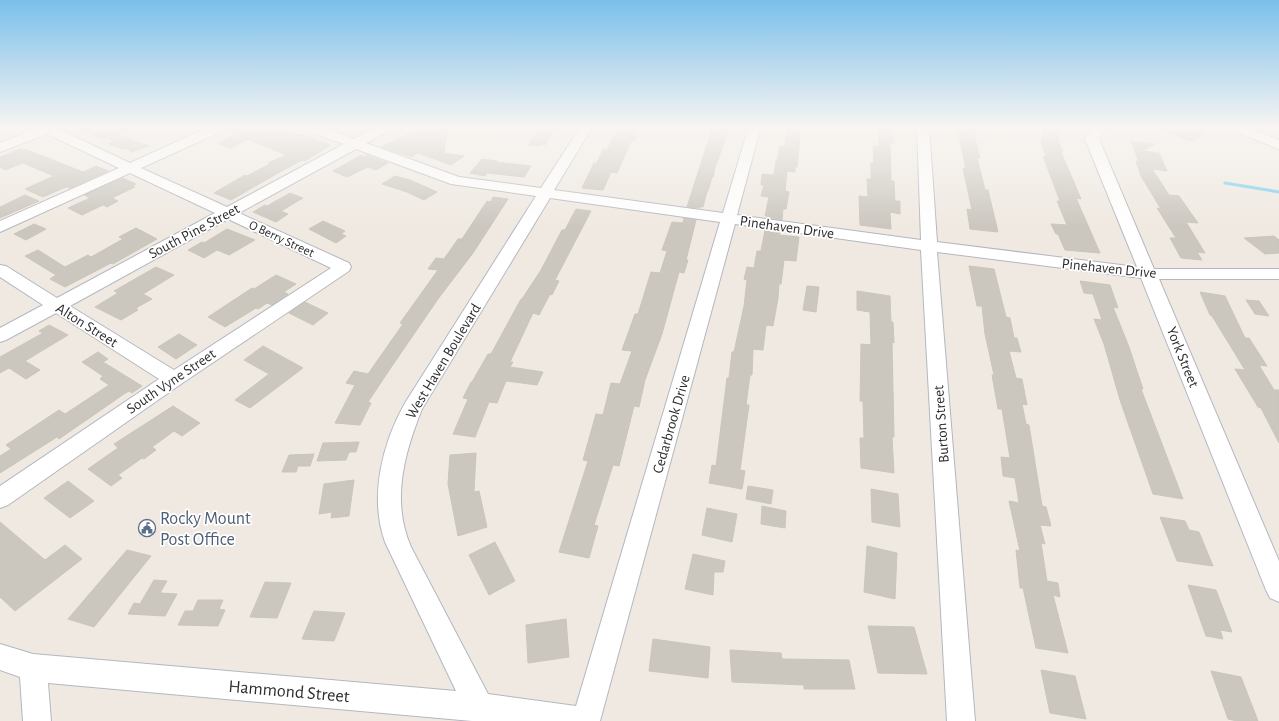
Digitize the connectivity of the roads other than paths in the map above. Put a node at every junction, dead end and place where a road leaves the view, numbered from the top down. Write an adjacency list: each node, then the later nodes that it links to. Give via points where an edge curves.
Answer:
1 (114, 160): 9 (street, O Berry Street)
2 (149, 160): 9 (street)
3 (327, 160): 11 (street, South Pine Street)
4 (395, 160): 10 (street, Pinehaven Drive, via 456,181)
5 (566, 160): 10 (street, West Haven Boulevard)
6 (746, 160): 12 (street, Cedarbrook Drive)
7 (924, 160): 14 (street, Burton Street)
8 (1101, 160): 17 (street, York Street)
9 (131, 168): 11 (street, O Berry Street); 13 (street)
10 (545, 194): 12 (street, Pinehaven Drive); 26 (street, West Haven Boulevard, via 412,408 396,451 389,497 391,523 402,553)
11 (227, 213): 15 (street, O Berry Street); 19 (street, South Pine Street)
12 (729, 219): 14 (street, Pinehaven Drive); 29 (street, Cedarbrook Drive)
13 (0, 227)
14 (929, 246): 17 (street, Pinehaven Drive); 30 (street, Burton Street)
15 (343, 267): 21 (street, South Vyne Street)
16 (0, 270): 19 (street, Alton Street)
17 (1148, 274): 18 (street, Pinehaven Drive); 23 (street, York Street)
18 (1275, 277)
19 (56, 306): 20 (street, South Pine Street); 21 (street, Alton Street)
20 (0, 336)
21 (174, 378): 22 (street, South Vyne Street)
22 (0, 498)
23 (1279, 590)
24 (0, 657): 25 (street, Hammond Street)
25 (33, 668): 26 (street, Hammond Street); 27 (street)
26 (484, 714): 28 (street, Hammond Street)
27 (37, 721)
28 (578, 721)
29 (586, 721)
30 (961, 721)

